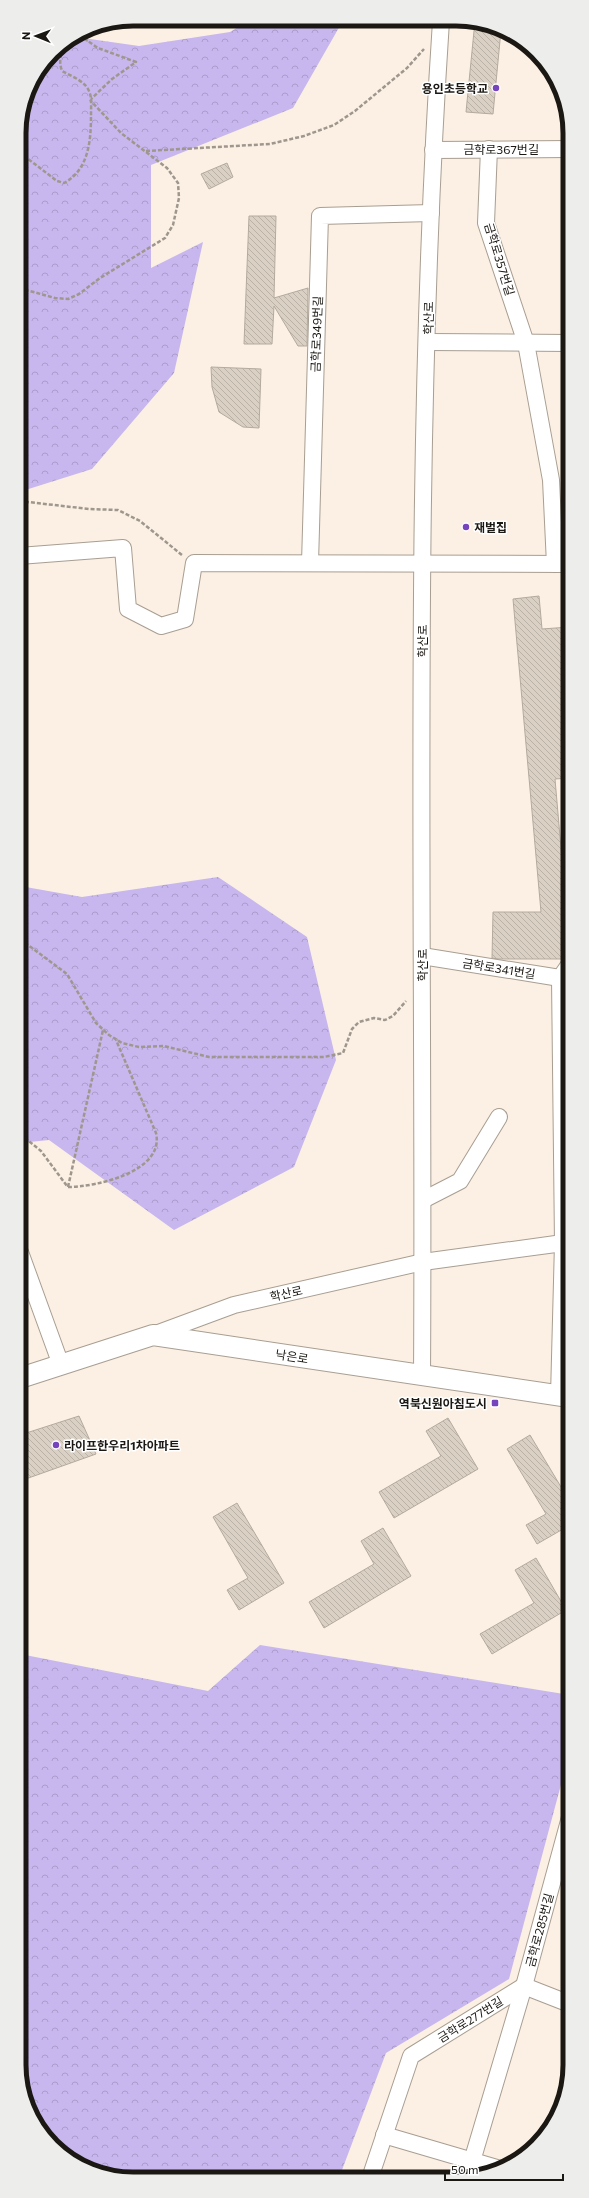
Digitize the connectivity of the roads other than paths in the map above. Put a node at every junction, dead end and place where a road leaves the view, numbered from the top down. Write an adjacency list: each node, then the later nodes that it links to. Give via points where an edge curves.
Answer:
1 (441, 26): 4 (street, 학산로)
2 (488, 149): 3 (street, 금학로367번길); 4 (street, 금학로367번길); 7 (street, 금학로357번길, via 486,223)
3 (563, 149)
4 (433, 150): 5 (street, 학산로)
5 (431, 213): 6 (street, 학산로); 10 (street, 금학로349번길, via 320,216)
6 (428, 342): 7 (street); 11 (street, 학산로)
7 (526, 343): 8 (street); 12 (street, via 551,480)
8 (563, 343)
9 (26, 555): 10 (street, via 123,548 128,609 161,626 185,619 194,563)
10 (310, 563): 11 (street)
11 (422, 564): 12 (street); 13 (street, 학산로)
12 (562, 564)
13 (422, 956): 14 (street, 금학로341번길); 16 (street, 학산로)
14 (563, 972)
15 (499, 1117): 16 (street, via 460,1181)
16 (423, 1200): 18 (street, 학산로)
17 (563, 1243): 18 (street)
18 (423, 1262): 20 (street, 학산로, via 234,1305); 23 (street, 학산로)
19 (26, 1269): 21 (street)
20 (153, 1335): 21 (main road, 낙은로); 23 (main road, 낙은로)
21 (61, 1365): 22 (main road, 낙은로)
22 (26, 1376)
23 (422, 1376): 24 (main road, 낙은로)
24 (563, 1397)
25 (563, 1846): 26 (street, 금학로285번길)
26 (524, 1986): 27 (street); 28 (street, 금학로277번길, via 411,2056); 29 (street, 금학로277번길)
27 (563, 2001)
28 (384, 2135): 29 (street); 32 (street, 금학로277번길)
29 (472, 2161): 30 (street); 31 (street, 금학로277번길)
30 (490, 2166)
31 (469, 2171)
32 (372, 2172)

